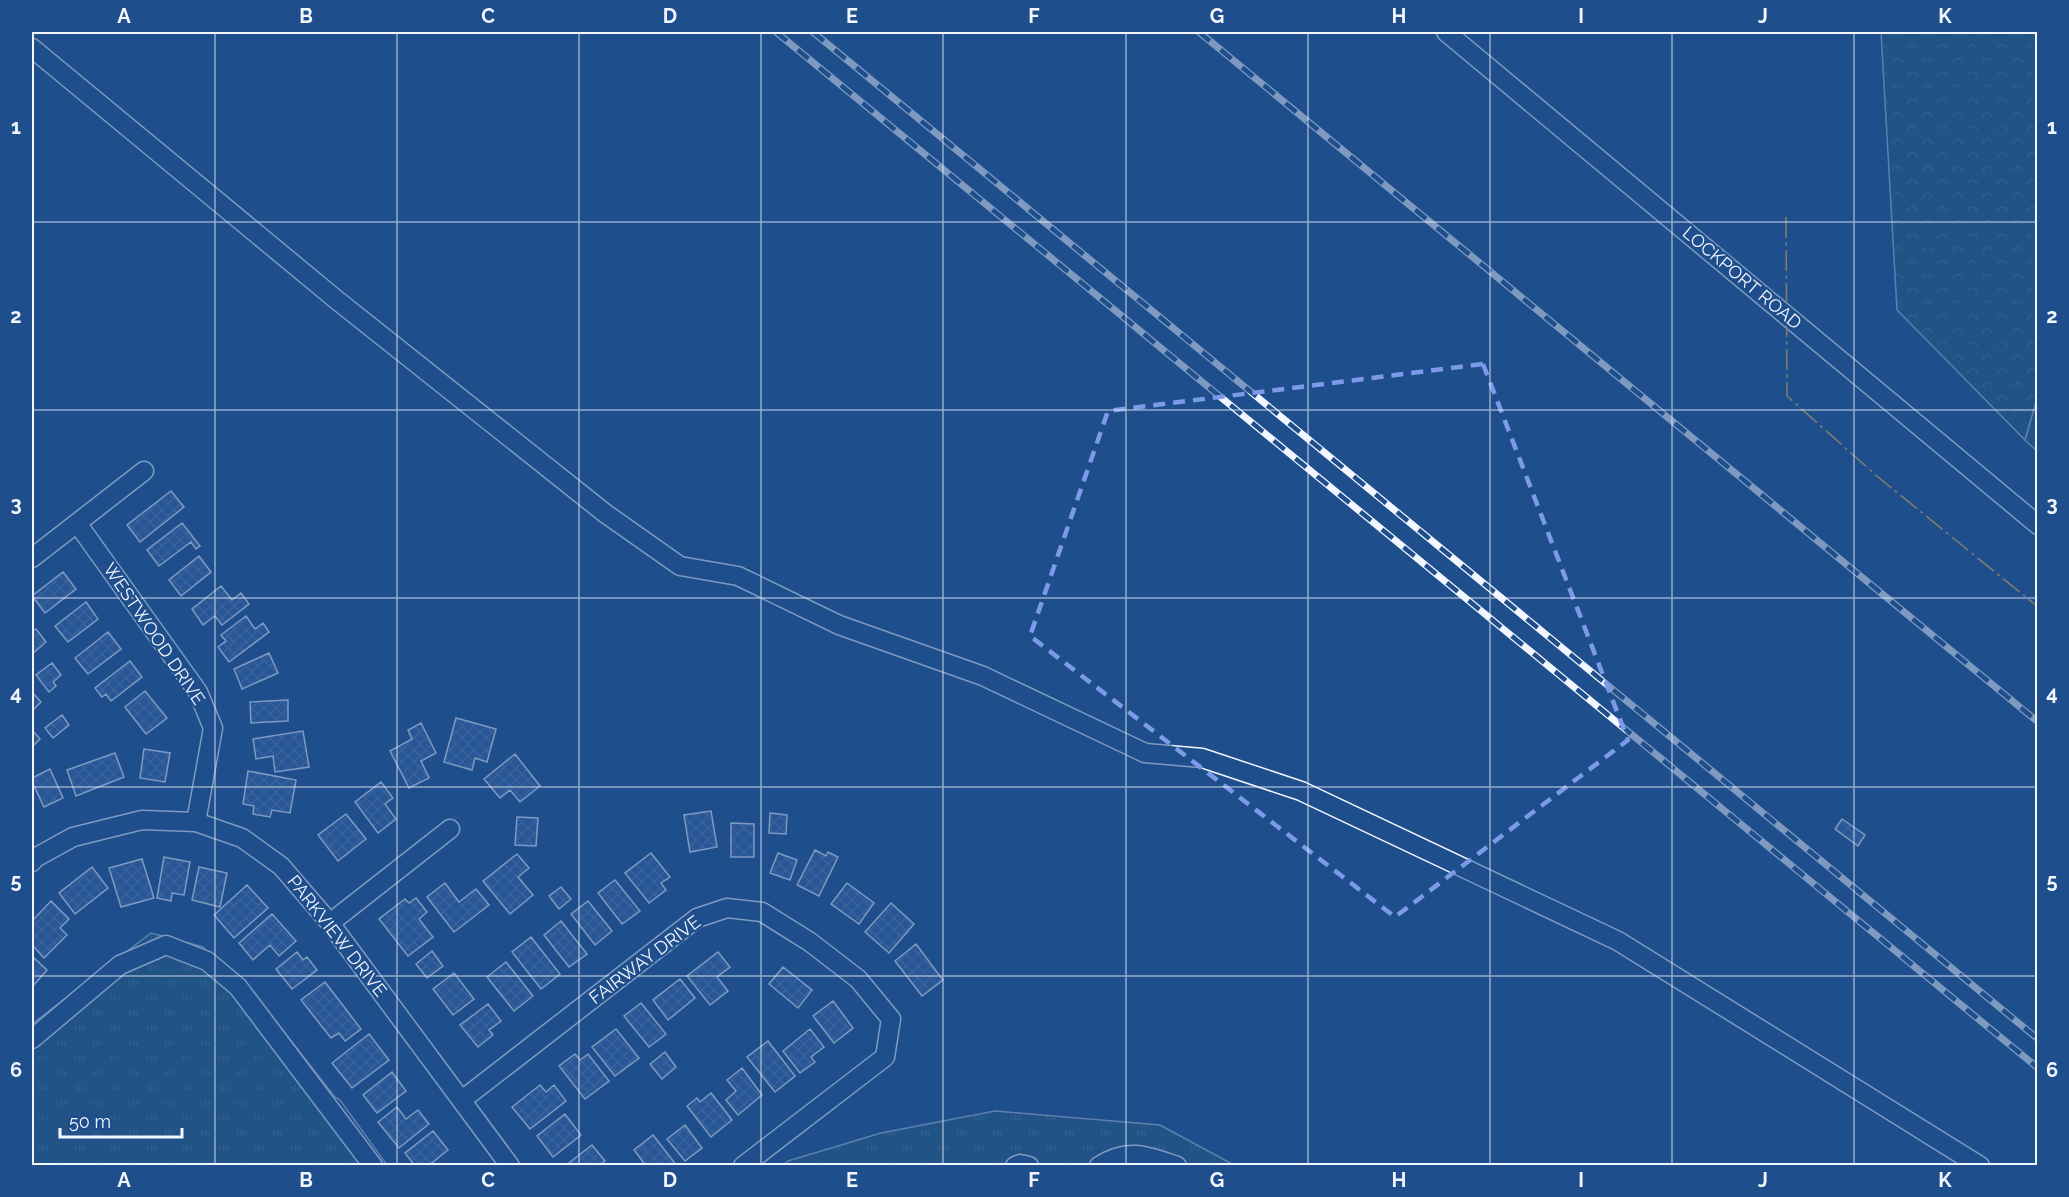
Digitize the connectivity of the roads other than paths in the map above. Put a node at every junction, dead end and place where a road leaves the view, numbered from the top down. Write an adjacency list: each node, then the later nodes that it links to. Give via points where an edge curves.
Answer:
1 (1446, 32): 5 (street, LOCKPORT ROAD)
2 (32, 48): 20 (street, via 412,360 606,514 680,566 738,576 839,625 983,676 1145,753 1202,758 1301,791 1618,941)
3 (144, 471): 4 (street)
4 (77, 523): 6 (street); 7 (street, WESTWOOD DRIVE, via 198,692 213,728)
5 (2037, 525)
6 (32, 558)
7 (196, 822): 9 (street, PARKVIEW DRIVE, via 142,820 73,837); 10 (street, PARKVIEW DRIVE, via 242,838 280,866)
8 (450, 829): 10 (street)
9 (33, 858)
10 (330, 923): 12 (street, PARKVIEW DRIVE)
11 (32, 1039): 13 (street, via 120,965 166,945 191,953 207,960 238,987)
12 (462, 1100): 14 (street, PARKVIEW DRIVE); 15 (street, FAIRWAY DRIVE, via 697,918 727,908 762,912 858,979 891,1019 885,1057)
13 (373, 1166)
14 (510, 1166)
15 (743, 1166)
16 (1015, 1166): 17 (street)
17 (1029, 1166)
18 (1099, 1166): 19 (street, via 1127,1154 1147,1155)
19 (1177, 1166)
20 (1980, 1166)

